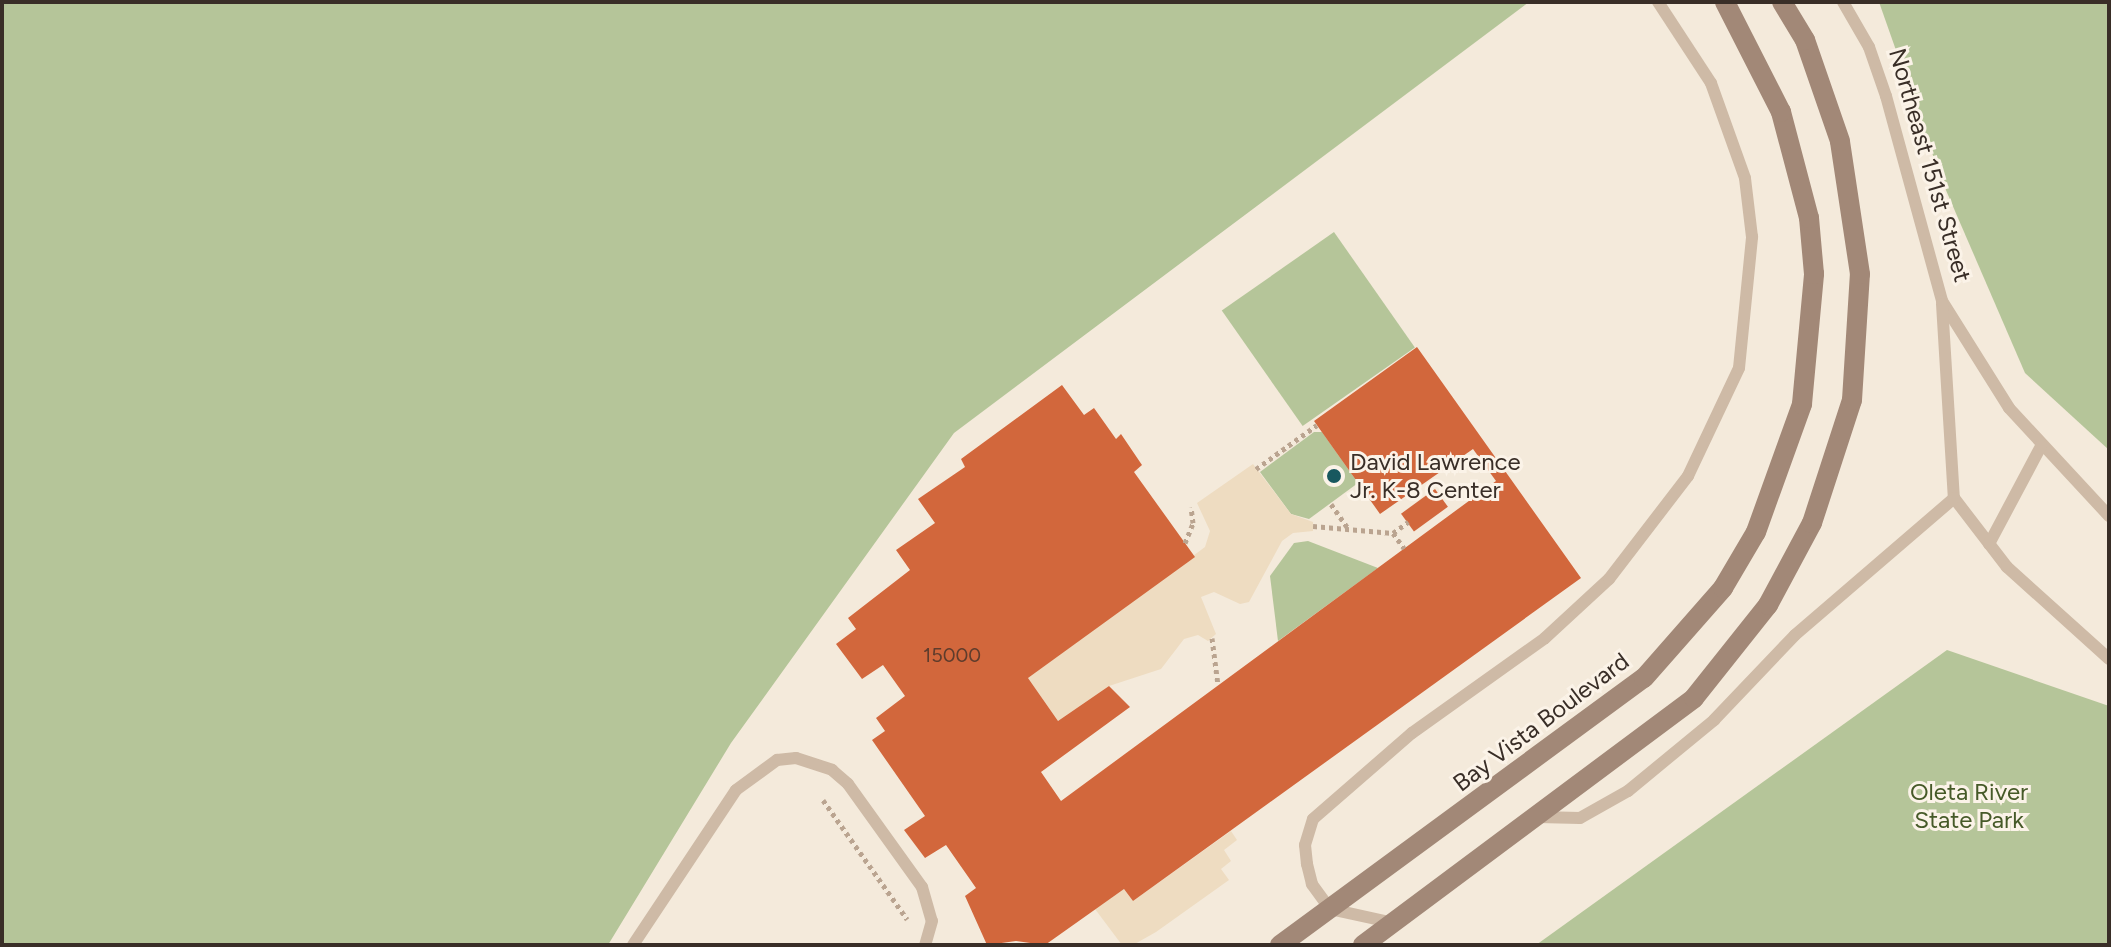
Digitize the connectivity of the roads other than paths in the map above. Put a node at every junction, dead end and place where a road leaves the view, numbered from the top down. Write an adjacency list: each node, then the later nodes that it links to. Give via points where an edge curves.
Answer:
1 (1658, 2): 12 (lane, via 1711,83 1745,178 1752,251 1739,368 1688,476 1609,579 1545,638 1412,733 1313,819 1305,845 1307,864 1312,884)
2 (1725, 2): 12 (street, Bay Vista Boulevard, via 1760,63 1796,157 1814,274 1802,404 1756,532 1723,588 1679,643 1608,710)
3 (1782, 2): 11 (street, via 1824,88 1857,233 1859,315 1852,400 1828,483 1789,569 1746,637 1694,698)
4 (1843, 2): 5 (lane, Northeast 151st Street, via 1869,47 1886,96)
5 (1942, 301): 6 (lane, Northeast 151st Street, via 2009,408); 7 (lane, Northeast 151st Street)
6 (2041, 446): 8 (lane, Northeast 151st Street); 9 (lane)
7 (1954, 498): 9 (lane); 11 (lane, via 1795,635 1714,720 1628,791 1580,818)
8 (2109, 516)
9 (1989, 544): 10 (lane, via 2007,567)
10 (2109, 659)
11 (1538, 817): 13 (street)
12 (1330, 909): 13 (lane); 16 (street, Bay Vista Boulevard)
13 (1394, 923): 17 (street)
14 (633, 945): 15 (lane, via 736,790 777,760 796,758 832,770 848,784 922,887 932,921)
15 (925, 945)
16 (1280, 945)
17 (1363, 945)

